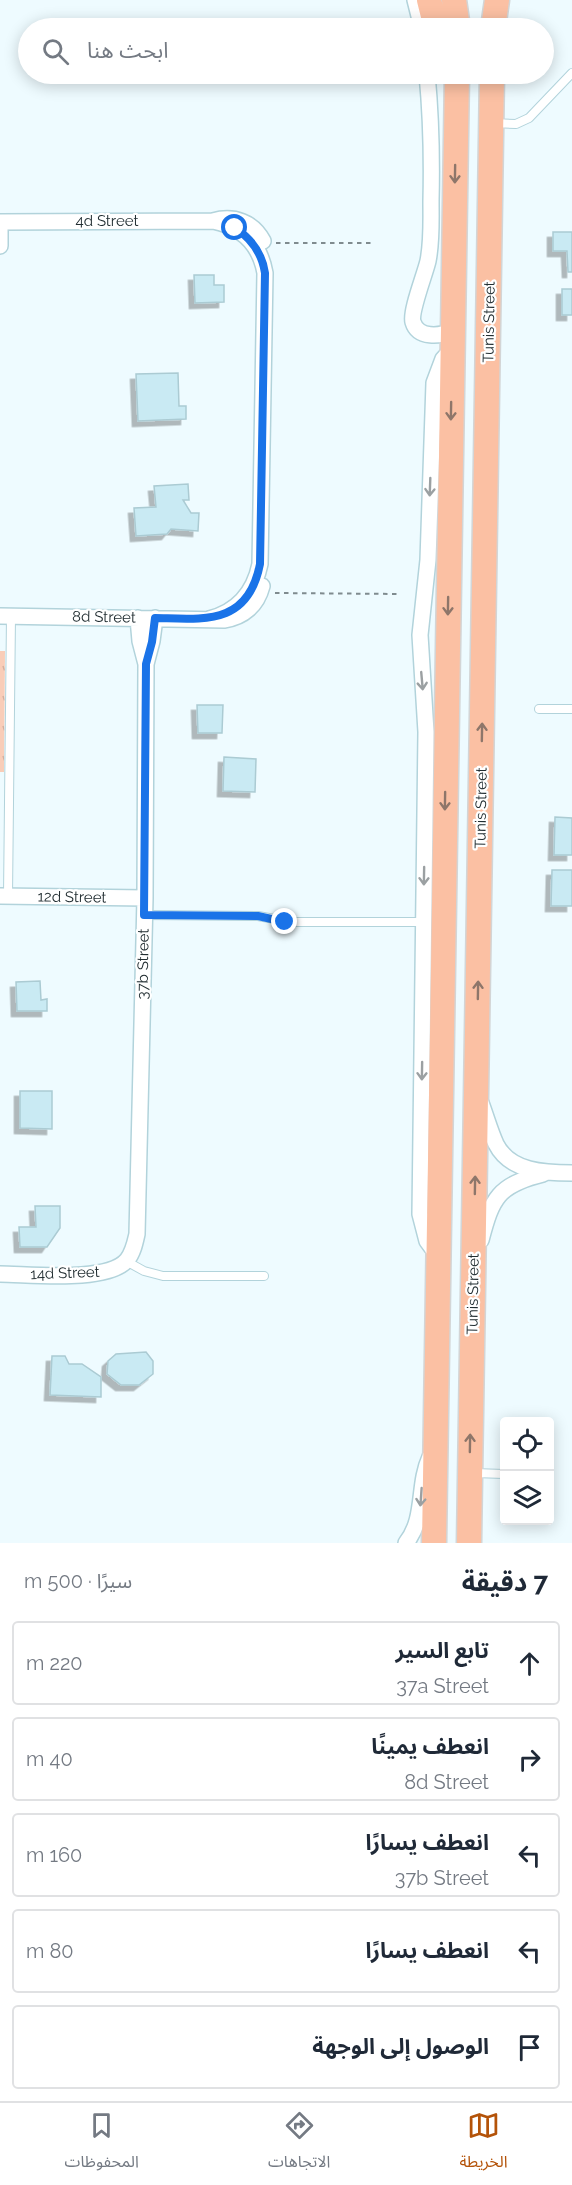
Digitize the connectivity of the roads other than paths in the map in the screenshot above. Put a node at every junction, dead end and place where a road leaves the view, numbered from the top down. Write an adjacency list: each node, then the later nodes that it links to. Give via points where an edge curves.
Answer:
1 (415, 0): 5 (street)
2 (429, 0): 6 (main road)
3 (454, 0): 7 (main road)
4 (497, 0): 8 (main road)
5 (420, 18)
6 (434, 18)
7 (457, 18)
8 (494, 18)
9 (572, 74): 14 (lane, via 522,122)
10 (428, 84): 20 (street, via 431,237 412,316 423,334)
11 (442, 84): 15 (main road)
12 (457, 84): 15 (main road)
13 (492, 84): 14 (main road, Tunis Street)
14 (492, 122): 33 (main road, Tunis Street, one-way to 14)
15 (456, 146): 20 (main road, one-way to 20)
16 (0, 222): 17 (street, 4d Street, via 232,219 244,222); 18 (street)
17 (251, 233): 19 (street); 19 (street, via 264,243)
18 (0, 246)
19 (265, 273): 23 (street, 8d Street, via 262,578 252,600 209,619)
20 (452, 340): 32 (street, one-way to 32, via 437,371 432,396 428,560 420,635 426,732); 36 (main road, one-way to 36)
21 (5, 616): 22 (street, 8d Street); 28 (lane)
22 (138, 618): 23 (street, 8d Street); 24 (street, 37b Street)
23 (155, 618): 24 (street, 37b Street)
24 (146, 664): 30 (street, 37b Street)
25 (538, 709): 26 (lane)
26 (572, 709)
27 (0, 781): 28 (lane)
28 (9, 781): 29 (lane)
29 (4, 896): 30 (street, 12d Street)
30 (145, 898): 31 (street, 37b Street)
31 (144, 915): 32 (lane, via 258,916 291,922); 37 (street, 37b Street, via 139,1224)
32 (423, 922): 36 (street, one-way to 36, via 420,1214 427,1241)
33 (476, 1089): 34 (street, via 504,1155 525,1168); 38 (main road, Tunis Street, one-way to 33)
34 (549, 1173): 35 (street); 38 (street, via 515,1183 496,1199)
35 (572, 1173)
36 (438, 1256): 41 (main road)
37 (126, 1261): 39 (street, 14d Street, via 99,1274); 40 (lane, via 163,1276)
38 (473, 1269): 42 (main road, Tunis Street, one-way to 38)
39 (0, 1274)
40 (264, 1276)
41 (435, 1449): 44 (street, one-way to 44, via 423,1475 418,1524); 45 (main road)
42 (470, 1473): 43 (lane); 46 (main road, Tunis Street)
43 (500, 1474)
44 (406, 1543)
45 (434, 1543)
46 (469, 1543)

